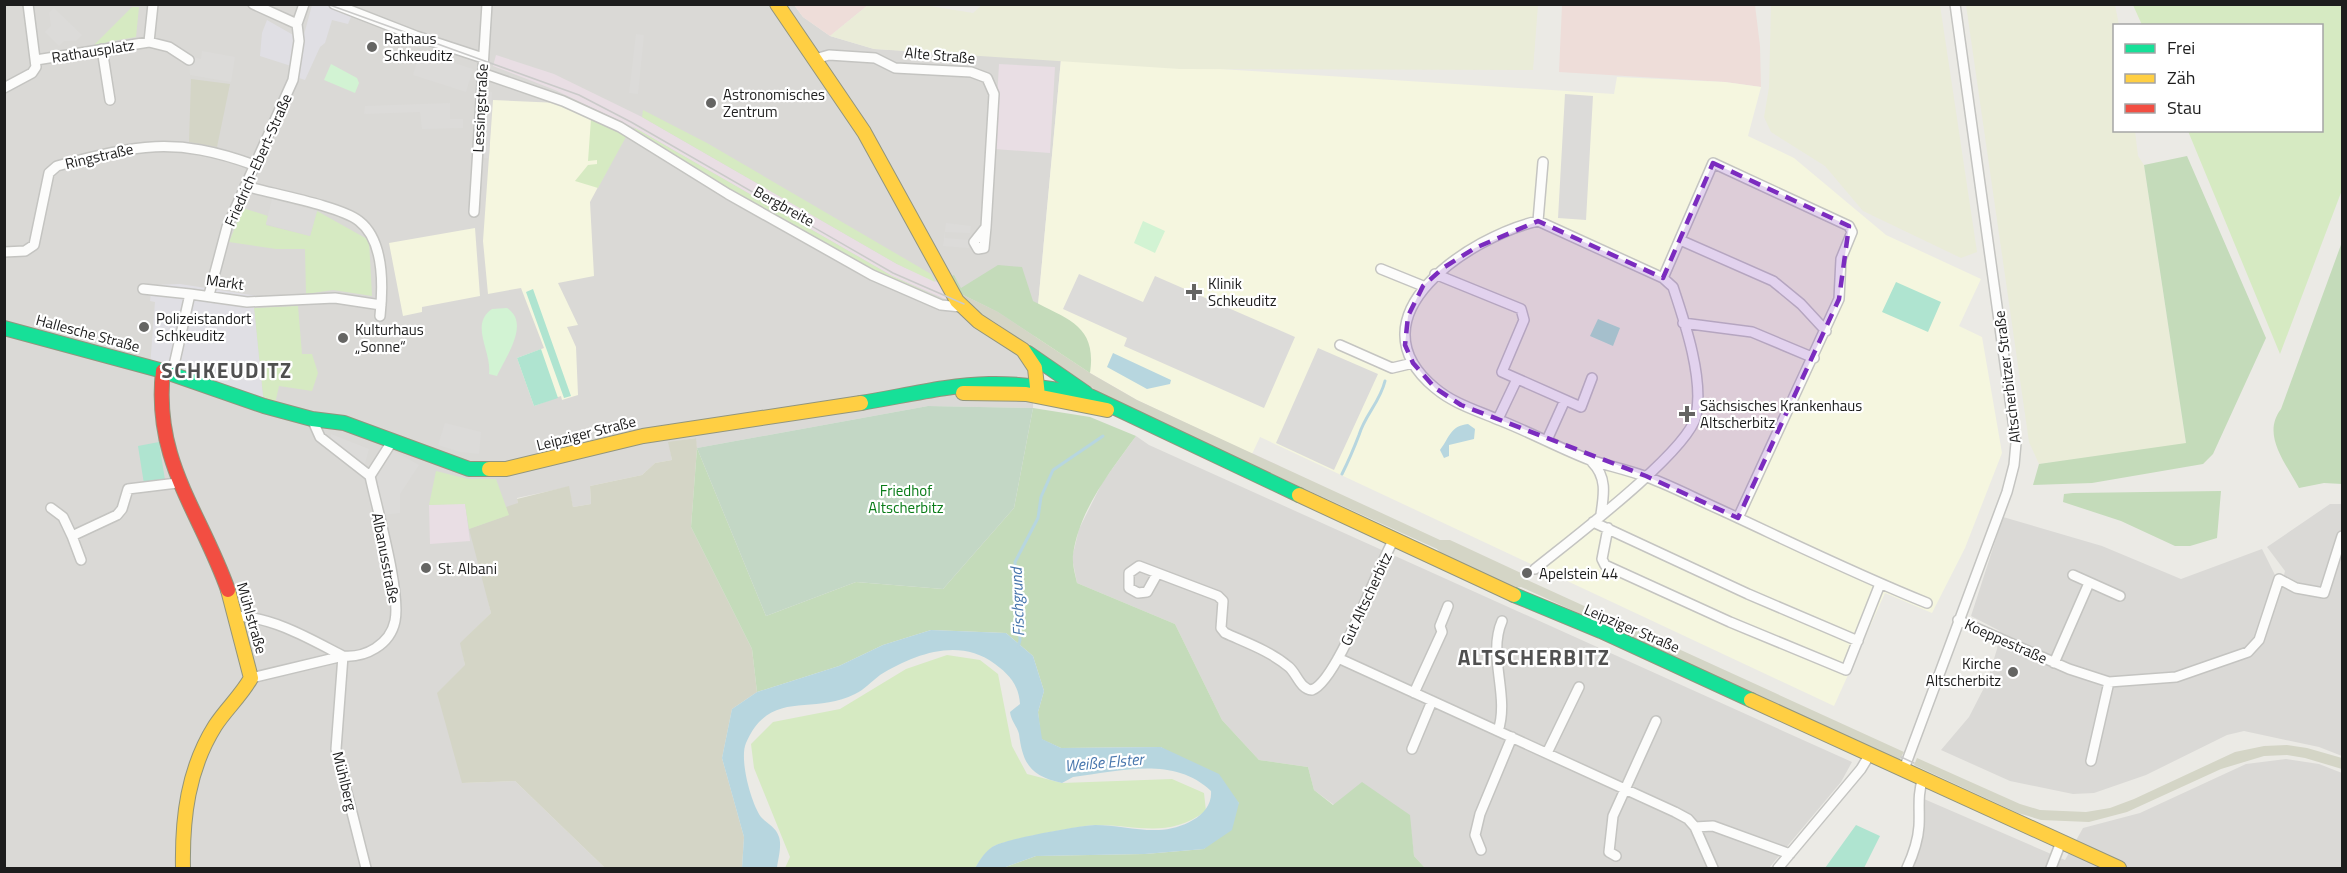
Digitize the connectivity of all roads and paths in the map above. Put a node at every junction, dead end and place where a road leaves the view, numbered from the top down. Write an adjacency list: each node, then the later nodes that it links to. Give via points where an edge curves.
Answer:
1 (28, 4): 13 (street)
2 (153, 4): 10 (street)
3 (253, 4): 9 (street)
4 (304, 4): 9 (street)
5 (334, 4): 12 (street)
6 (487, 4): 12 (street, Lessingstraße)
7 (777, 4): 15 (street)
8 (1955, 4): 80 (street, Altscherbitzer Straße, via 2016,443 2007,492)
9 (297, 24): 20 (street, Friedrich-Ebert-Straße, via 299,41 293,80)
10 (149, 42): 11 (street, Rathausplatz); 14 (street, via 169,47)
11 (102, 50): 13 (street, Rathausplatz); 18 (street)
12 (483, 57): 16 (street, Lessingstraße)
13 (36, 60): 17 (street, via 32,73)
14 (189, 60)
15 (815, 60): 24 (street, Alte Straße, via 829,55 875,58 895,68 970,72 987,78 994,94); 35 (street, via 864,132)
16 (482, 73): 22 (street, Lessingstraße); 35 (street, Bergbreite, via 563,100 620,127 728,194 872,275 941,305)
17 (4, 88)
18 (110, 100)
19 (1543, 162): 23 (street)
20 (254, 165): 21 (street, Friedrich-Ebert-Straße); 26 (street, Ringstraße, via 194,147 158,146 126,148 57,166 49,173 34,245 25,251)
21 (245, 186): 33 (street, Friedrich-Ebert-Straße, via 227,227); 34 (street, via 341,211 360,222 377,251)
22 (474, 212)
23 (1538, 221): 28 (street, via 1475,248); 29 (street)
24 (986, 227)
25 (1680, 240): 29 (street); 39 (street, via 1773,281 1802,304); 39 (street, via 1713,163 1850,226 1852,232 1840,268 1839,299)
26 (4, 252)
27 (1381, 269): 30 (street)
28 (1435, 274): 30 (street); 47 (street, via 1521,309 1524,320 1502,372)
29 (1663, 278): 37 (street, via 1673,287)
30 (1423, 286): 43 (street, via 1404,332)
31 (143, 289): 32 (street, Markt)
32 (190, 294): 33 (street, Markt); 45 (street, Markt)
33 (209, 296): 34 (street, Markt, via 256,301 335,298)
34 (381, 305): 36 (street)
35 (961, 307): 41 (street, Bergbreite)
36 (380, 316)
37 (1683, 323): 42 (street, via 1752,332); 60 (street, via 1698,387 1695,419 1681,441)
38 (4, 328): 45 (street, Hallesche Straße)
39 (1826, 331): 42 (street)
40 (1341, 345): 43 (street, via 1392,368)
41 (1023, 350): 44 (street, Leipziger Straße); 48 (street, via 1034,363)
42 (1814, 358): 64 (street)
43 (1413, 363): 55 (street, via 1435,388 1461,405)
44 (1053, 369): 50 (street); 51 (street, Leipziger Straße)
45 (168, 372): 54 (street, Leipziger Straße); 61 (street, Mühlstraße, via 159,404)
46 (1592, 378): 52 (street, via 1581,407)
47 (1517, 379): 52 (street); 55 (street)
48 (1037, 390): 49 (street, Leipziger Straße); 49 (street, Leipziger Straße, via 1014,382 956,386); 50 (street, Leipziger Straße)
49 (925, 393): 56 (street, Leipziger Straße, via 643,436 506,470 469,470)
50 (1055, 393): 51 (street, Leipziger Straße); 53 (street, Leipziger Straße)
51 (1090, 396): 53 (street, Leipziger Straße)
52 (1565, 400): 57 (street)
53 (1132, 417): 69 (street, Leipziger Straße)
54 (312, 419): 56 (street, Leipziger Straße, via 344,423); 59 (street, via 320,437)
55 (1498, 419): 57 (street)
56 (393, 440): 59 (street)
57 (1546, 440): 58 (street)
58 (1590, 460): 60 (street); 63 (street, via 1603,479)
59 (369, 476): 83 (street, Albanusstraße, via 396,599 395,622 387,637 370,653)
60 (1646, 476): 63 (street); 64 (street)
61 (177, 483): 67 (street, via 128,489 121,512); 79 (street, Mühlstraße, via 214,555)
62 (51, 508): 67 (street, via 63,517)
63 (1601, 514): 65 (street)
64 (1738, 518): 75 (street)
65 (1593, 522): 66 (street); 71 (street)
66 (1608, 528): 82 (street); 82 (street, via 1602,559 1605,566 1846,670)
67 (72, 536): 70 (street)
68 (2343, 536): 87 (street, Koeppestraße, via 2324,593 2296,588 2279,579 2259,640 2248,652 2176,677)
69 (1394, 539): 84 (street, Gut Altscherbitz); 96 (street, Leipziger Straße)
70 (81, 560)
71 (1535, 569)
72 (1157, 574): 84 (street, Gut Altscherbitz, via 1218,596 1223,601 1221,628 1225,633 1272,654 1291,669 1304,687 1311,690 1321,684)
73 (2073, 575): 74 (street)
74 (2089, 583): 76 (street); 85 (street, Koeppestraße)
75 (1880, 584): 77 (street); 82 (street)
76 (2120, 596)
77 (1927, 603)
78 (1448, 606): 89 (street, via 1440,626 1442,632)
79 (237, 616): 83 (street, via 257,617); 86 (street, Mühlstraße)
80 (1958, 620): 85 (street, Koeppestraße); 98 (street, Altscherbitzer Straße)
81 (1502, 621): 92 (street, via 1496,640 1502,707)
82 (1858, 641)
83 (343, 656): 86 (street, Albanusstraße); 107 (street, Mühlberg, via 336,750)
84 (1338, 658): 89 (street, Gut Altscherbitz)
85 (2054, 663): 87 (street, Koeppestraße)
86 (252, 678): 106 (street, via 212,732 189,786 182,834)
87 (2109, 682): 97 (street)
88 (1579, 687): 95 (street)
89 (1414, 693): 90 (street, Gut Altscherbitz)
90 (1432, 701): 92 (street, Gut Altscherbitz); 94 (street)
91 (1656, 721): 100 (street)
92 (1498, 731): 93 (street, Gut Altscherbitz)
93 (1512, 737): 95 (street, Gut Altscherbitz); 103 (street, via 1480,814 1475,836)
94 (1412, 749)
95 (1547, 753): 100 (street, Gut Altscherbitz)
96 (1870, 754): 98 (street, Leipziger Straße); 104 (street)
97 (2091, 760)
98 (1904, 769): 99 (street, Leipziger Straße)
99 (1923, 778): 102 (street, Leipziger Straße); 110 (street, via 1918,791 1919,827)
100 (1625, 789): 101 (street, Gut Altscherbitz, via 1689,819); 105 (street, via 1613,816 1609,852)
101 (1695, 827): 104 (street, via 1713,826); 108 (street)
102 (2061, 842): 111 (street); 112 (street, Leipziger Straße)
103 (1481, 850)
104 (1790, 854): 109 (street)
105 (1616, 856)
106 (183, 868)
107 (366, 868)
108 (1713, 868)
109 (1778, 868)
110 (1907, 868)
111 (2051, 868)
112 (2119, 868)

